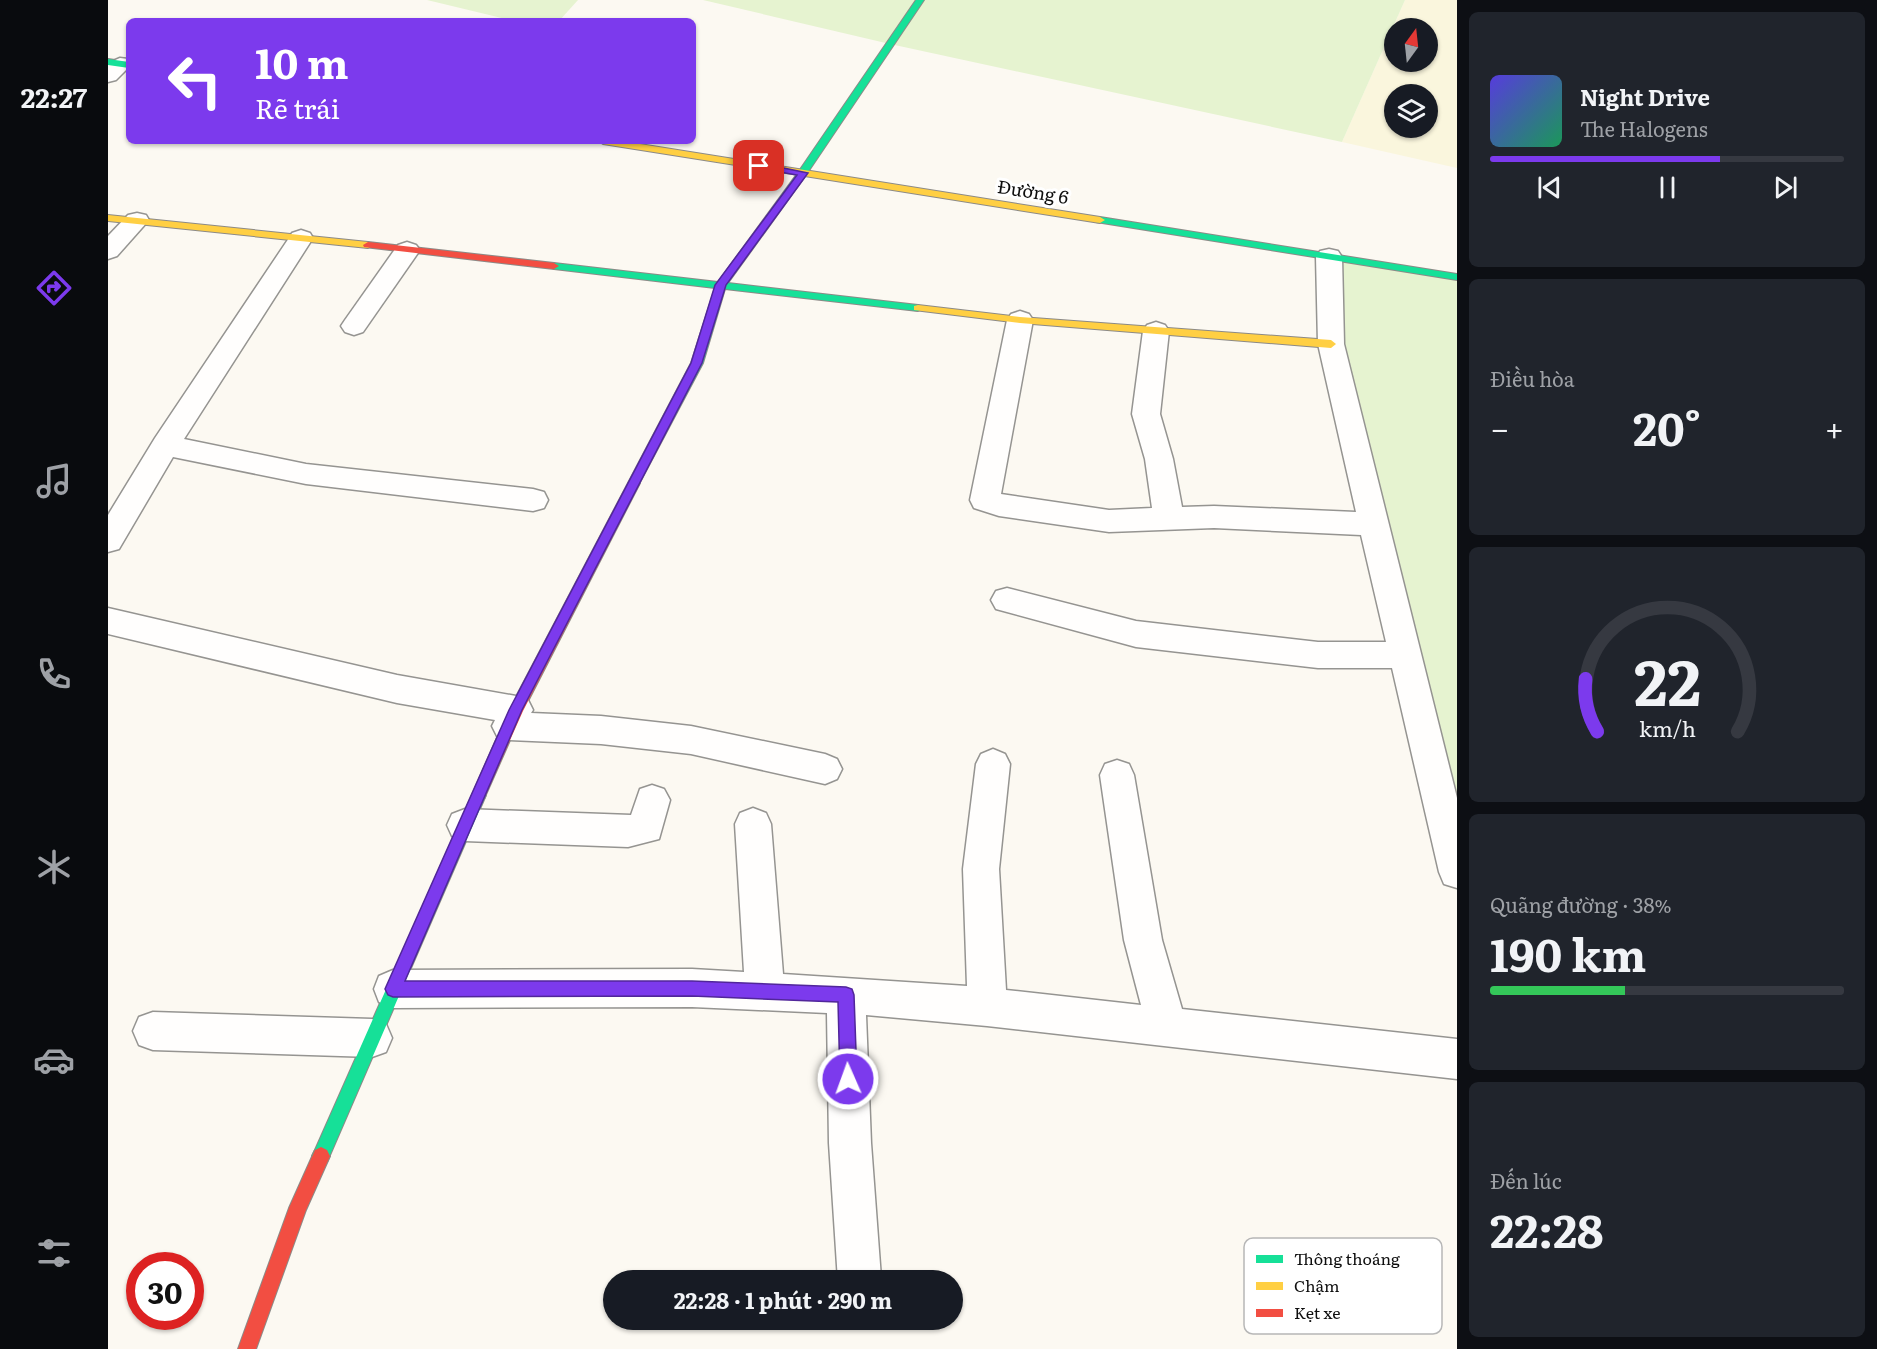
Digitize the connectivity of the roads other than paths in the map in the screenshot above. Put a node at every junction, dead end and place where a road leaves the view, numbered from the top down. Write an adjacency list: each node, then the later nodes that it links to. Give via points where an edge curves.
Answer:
1 (920, 0): 3 (street)
2 (622, 144): 3 (street, Đường 6)
3 (804, 173): 9 (street, Đường 6); 11 (street)
4 (108, 218): 5 (street)
5 (137, 220): 6 (street); 8 (street)
6 (301, 238): 7 (street); 16 (street)
7 (407, 250): 11 (street); 13 (street)
8 (108, 251)
9 (1329, 257): 10 (street, Đường 6); 15 (street)
10 (1457, 277)
11 (721, 285): 12 (street); 24 (street, via 697,363)
12 (1020, 320): 14 (street); 18 (street, via 985,500 1109,521)
13 (354, 326)
14 (1156, 331): 15 (street); 18 (street, via 1146,414)
15 (1331, 344): 19 (street)
16 (165, 445): 17 (street, via 306,474); 20 (street)
17 (533, 500)
18 (1169, 518): 19 (street)
19 (1374, 524): 23 (street)
20 (108, 539)
21 (1007, 600): 23 (street, via 1136,633 1318,655)
22 (108, 621): 24 (street)
23 (1405, 655): 31 (street)
24 (512, 718): 26 (street, via 691,740); 30 (street)
25 (993, 764): 35 (street, via 981,869)
26 (825, 769)
27 (1117, 775): 36 (street, via 1143,940)
28 (652, 800): 30 (street, via 646,828 628,831)
29 (753, 824): 33 (street)
30 (465, 825): 32 (street)
31 (1457, 872)
32 (393, 989): 33 (street, via 692,988); 38 (street)
33 (765, 992): 34 (street)
34 (846, 995): 35 (street); 40 (street)
35 (987, 1007): 36 (street)
36 (1167, 1027): 39 (street)
37 (153, 1031): 38 (street)
38 (372, 1038): 41 (street, via 298,1208)
39 (1457, 1059)
40 (858, 1270)
41 (247, 1349)

